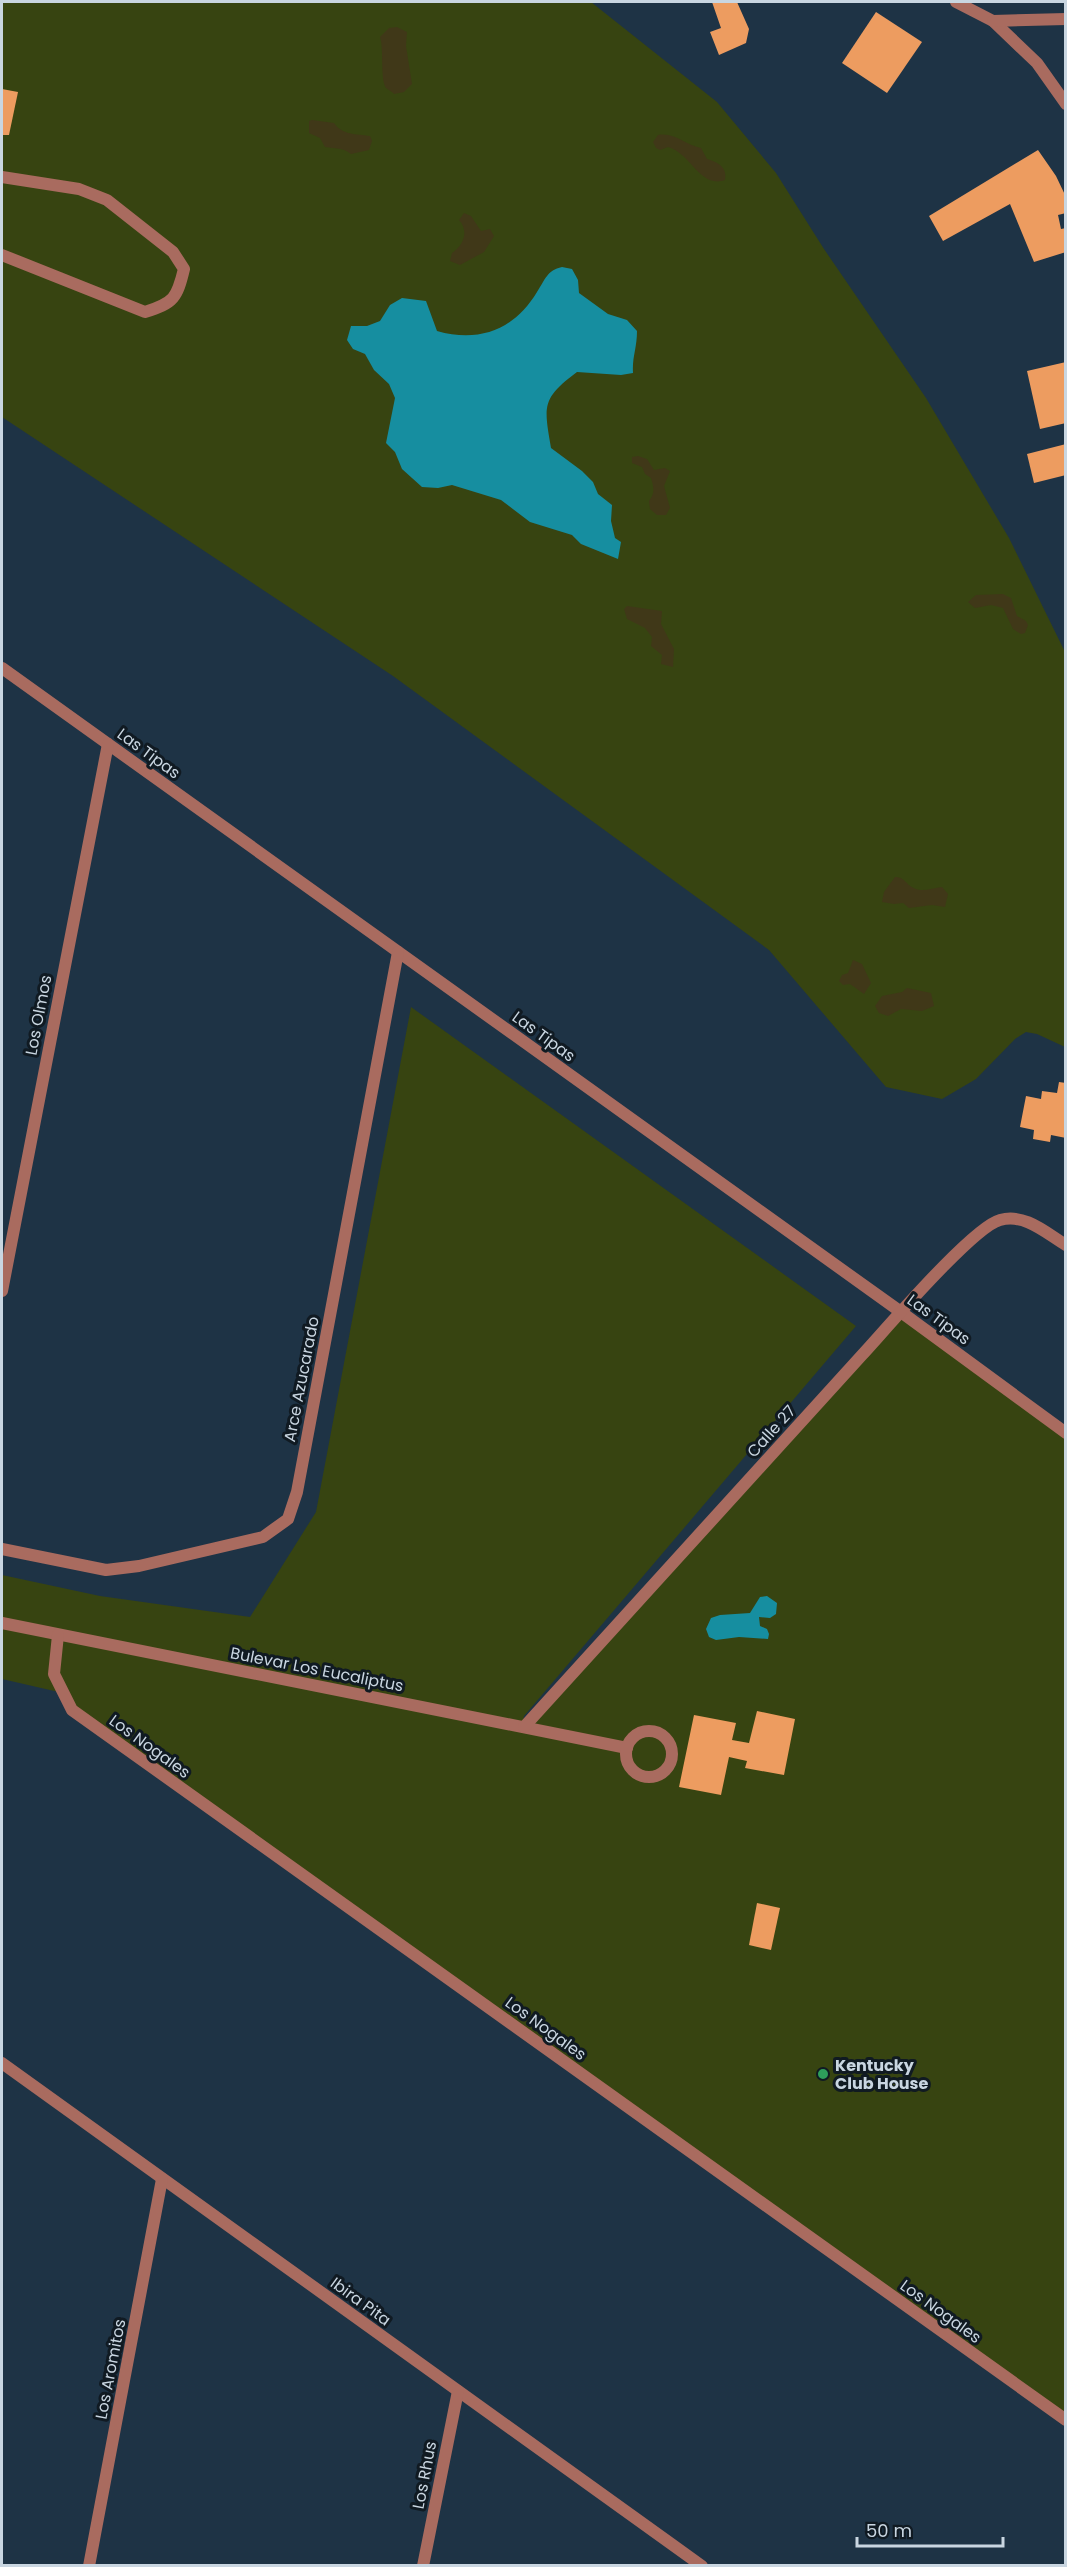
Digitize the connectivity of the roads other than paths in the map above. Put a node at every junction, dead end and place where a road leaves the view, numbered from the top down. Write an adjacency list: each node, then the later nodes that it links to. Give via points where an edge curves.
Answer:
1 (956, 2): 3 (street)
2 (1065, 19): 3 (street)
3 (993, 21): 4 (street, via 1037,63)
4 (1065, 104)
5 (2, 177): 6 (street, via 79,189 107,200 173,252 184,269 179,292 167,305 145,312)
6 (2, 255)
7 (2, 669): 8 (street, Las Tipas)
8 (108, 744): 9 (street, Las Tipas); 11 (street, Los Olmos)
9 (398, 952): 12 (street, Las Tipas); 14 (street, Arce Azucarado, via 297,1492 288,1519 263,1537 106,1570)
10 (1065, 1245): 12 (street, Calle 27, via 1029,1222 999,1220 977,1234)
11 (2, 1292)
12 (901, 1312): 13 (street, Las Tipas); 17 (street, Calle 27)
13 (1065, 1433)
14 (2, 1549)
15 (2, 1623): 16 (street, Bulevar Los Eucaliptus)
16 (58, 1635): 17 (street, Bulevar Los Eucaliptus); 22 (street, Los Nogales, via 54,1674 72,1710)
17 (524, 1727): 18 (street, Bulevar Los Eucaliptus)
18 (627, 1748)
19 (2, 2063): 20 (street, Ibira Pita)
20 (162, 2179): 21 (street, Ibira Pita); 23 (street, Los Aromitos)
21 (458, 2391): 24 (street, Los Rhus); 25 (street, Ibira Pita)
22 (1065, 2420)
23 (89, 2565)
24 (423, 2565)
25 (702, 2565)

